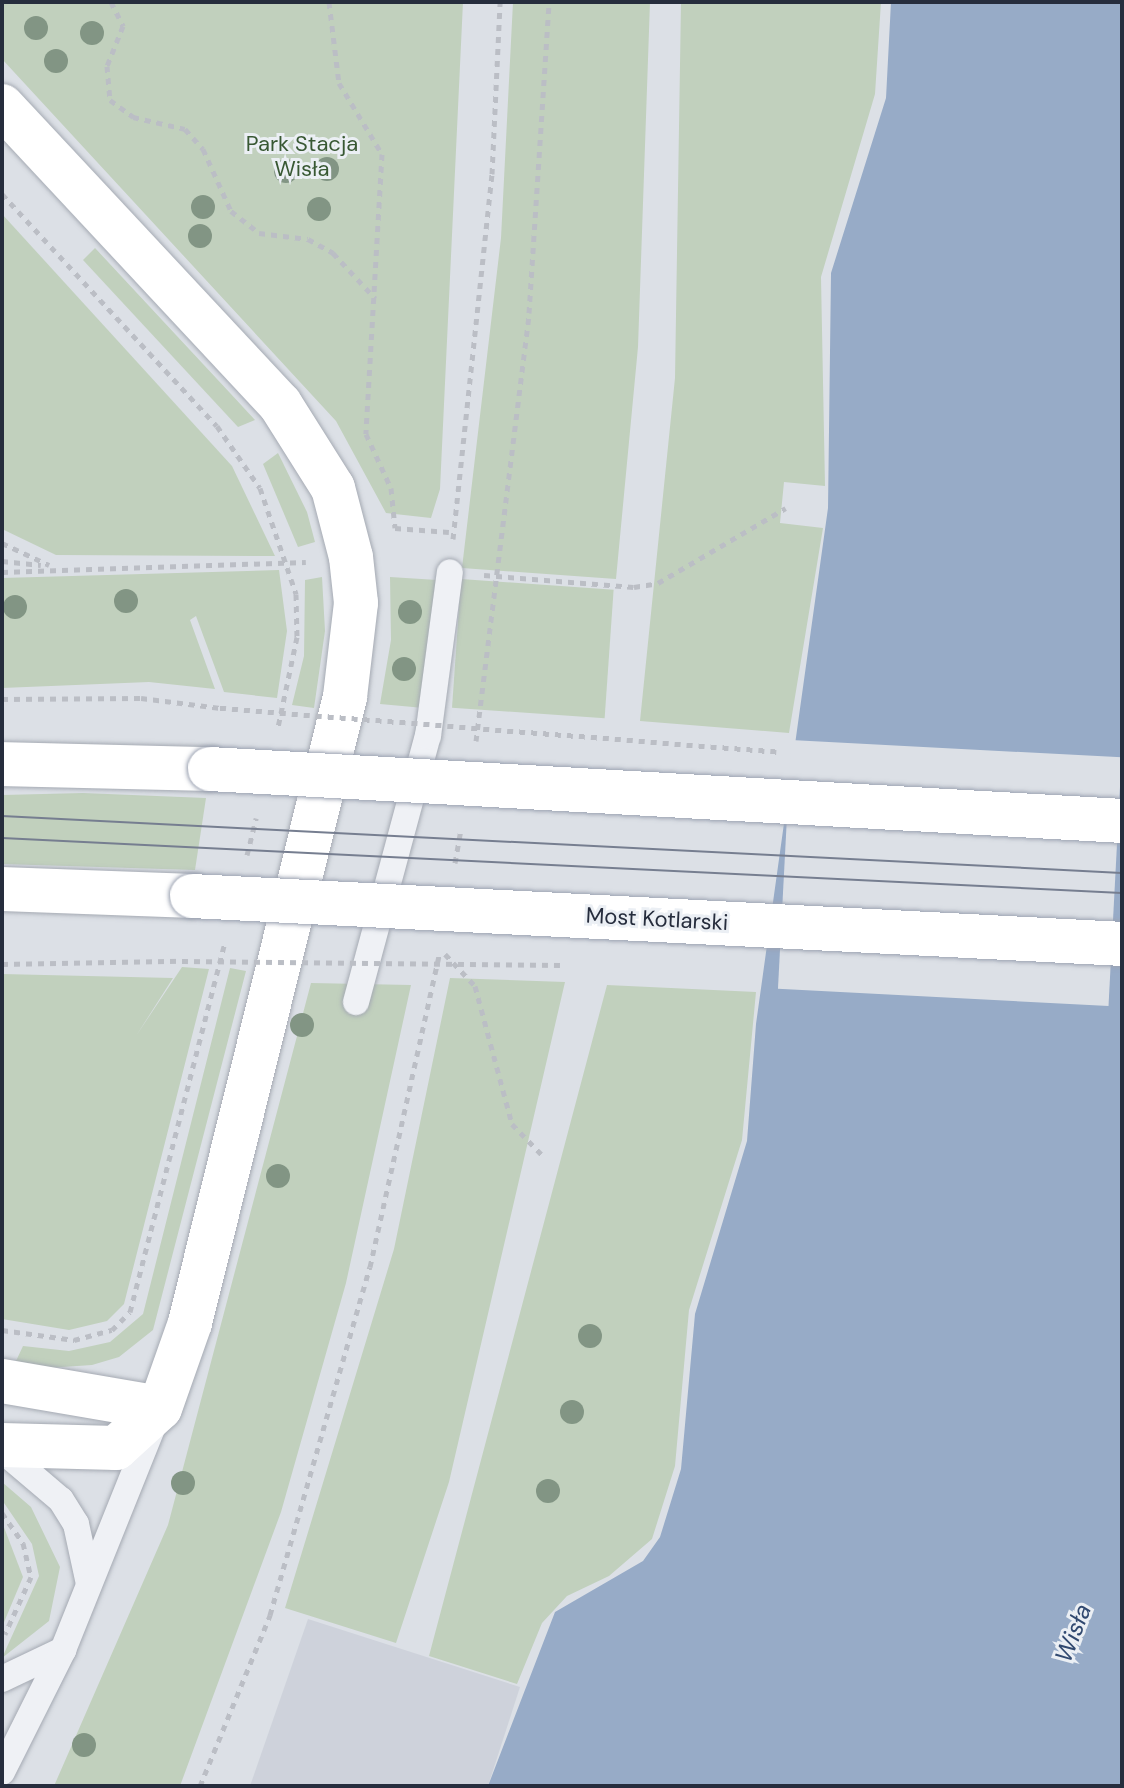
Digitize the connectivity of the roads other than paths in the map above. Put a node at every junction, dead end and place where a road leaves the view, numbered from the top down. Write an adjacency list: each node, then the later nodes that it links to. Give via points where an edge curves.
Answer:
1 (2, 106): 9 (main road, via 280,404 333,488 351,557 356,603 345,697 190,1323)
2 (450, 572): 7 (lane, via 428,736)
3 (2, 764): 4 (main road, bridge, via 210,769)
4 (1122, 821)
5 (2, 889): 6 (main road, Most Kotlarski, bridge)
6 (1122, 944)
7 (356, 1002)
8 (2, 1381): 9 (main road)
9 (160, 1408): 10 (main road, via 116,1448); 11 (lane)
10 (2, 1448): 11 (lane, via 61,1500 76,1524 86,1547)
11 (88, 1599): 12 (lane)
12 (63, 1650): 13 (lane, via 26,1674); 14 (lane)
13 (2, 1679)
14 (2, 1772)

